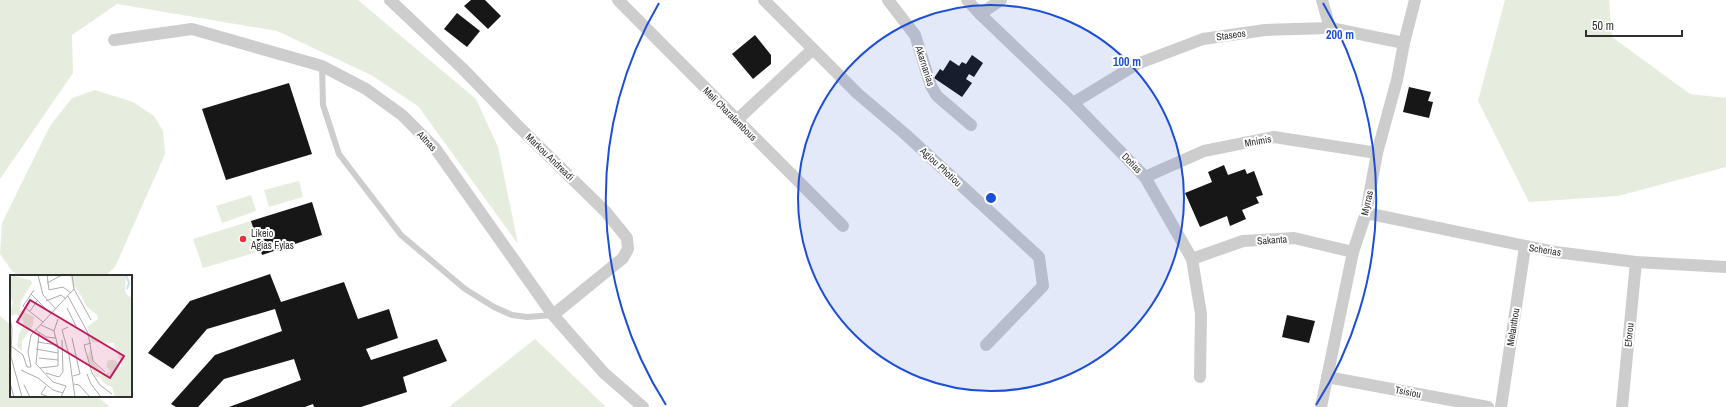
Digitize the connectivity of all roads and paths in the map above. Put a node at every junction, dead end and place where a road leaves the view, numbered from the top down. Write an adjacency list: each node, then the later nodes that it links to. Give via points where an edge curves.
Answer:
1 (390, 0): 27 (street, Markou Andreadi, via 606,212 627,238 628,249 623,258)
2 (618, 0): 16 (street, Meli Charalambous)
3 (764, 0): 13 (street, Agiou Photiou)
4 (888, 0): 17 (street, Akarnanias, via 915,35 931,86 937,96)
5 (967, 0): 9 (street, Dotias)
6 (1001, 0): 9 (street)
7 (1322, 0): 10 (street)
8 (1415, 0): 12 (street, Myrras)
9 (980, 14): 15 (street, Dotias)
10 (1330, 28): 12 (street, Staseos); 15 (street, Staseos, via 1265,30 1203,39 1137,64)
11 (114, 40): 14 (street, Aitnas, via 192,29)
12 (1404, 43): 18 (street, Myrras, via 1397,80)
13 (813, 49): 16 (street); 28 (street, Agiou Photiou, via 858,94 910,138 1039,257 1043,286)
14 (322, 66): 27 (street, Aitnas, via 366,89 402,115 435,148); 27 (lane, via 323,105 339,154 402,235 464,290 494,307 512,315)
15 (1073, 103): 19 (street, Dotias)
16 (737, 120): 21 (street, Meli Charalambous)
17 (971, 125)
18 (1376, 153): 19 (street, Mnimis, via 1274,137 1204,151); 20 (street, Myrras)
19 (1145, 177): 24 (street, Dotias)
20 (1366, 213): 22 (street, Scherias); 23 (street, Myrras)
21 (843, 226)
22 (1525, 247): 25 (street, Scherias); 34 (street, Melanthou)
23 (1353, 252): 24 (street, Sakanta, via 1294,238 1244,242); 30 (street, Myrras)
24 (1192, 259): 29 (street, Dotias, via 1201,314)
25 (1636, 262): 26 (street, Scherias); 35 (street, Eforou)
26 (1726, 268)
27 (553, 315): 31 (street, Aitnas, via 604,373)
28 (986, 345)
29 (1200, 377)
30 (1328, 377): 32 (street, Myrras); 33 (street, Tsisiou)
31 (643, 407)
32 (1321, 407)
33 (1488, 407)
34 (1501, 407)
35 (1622, 407)

